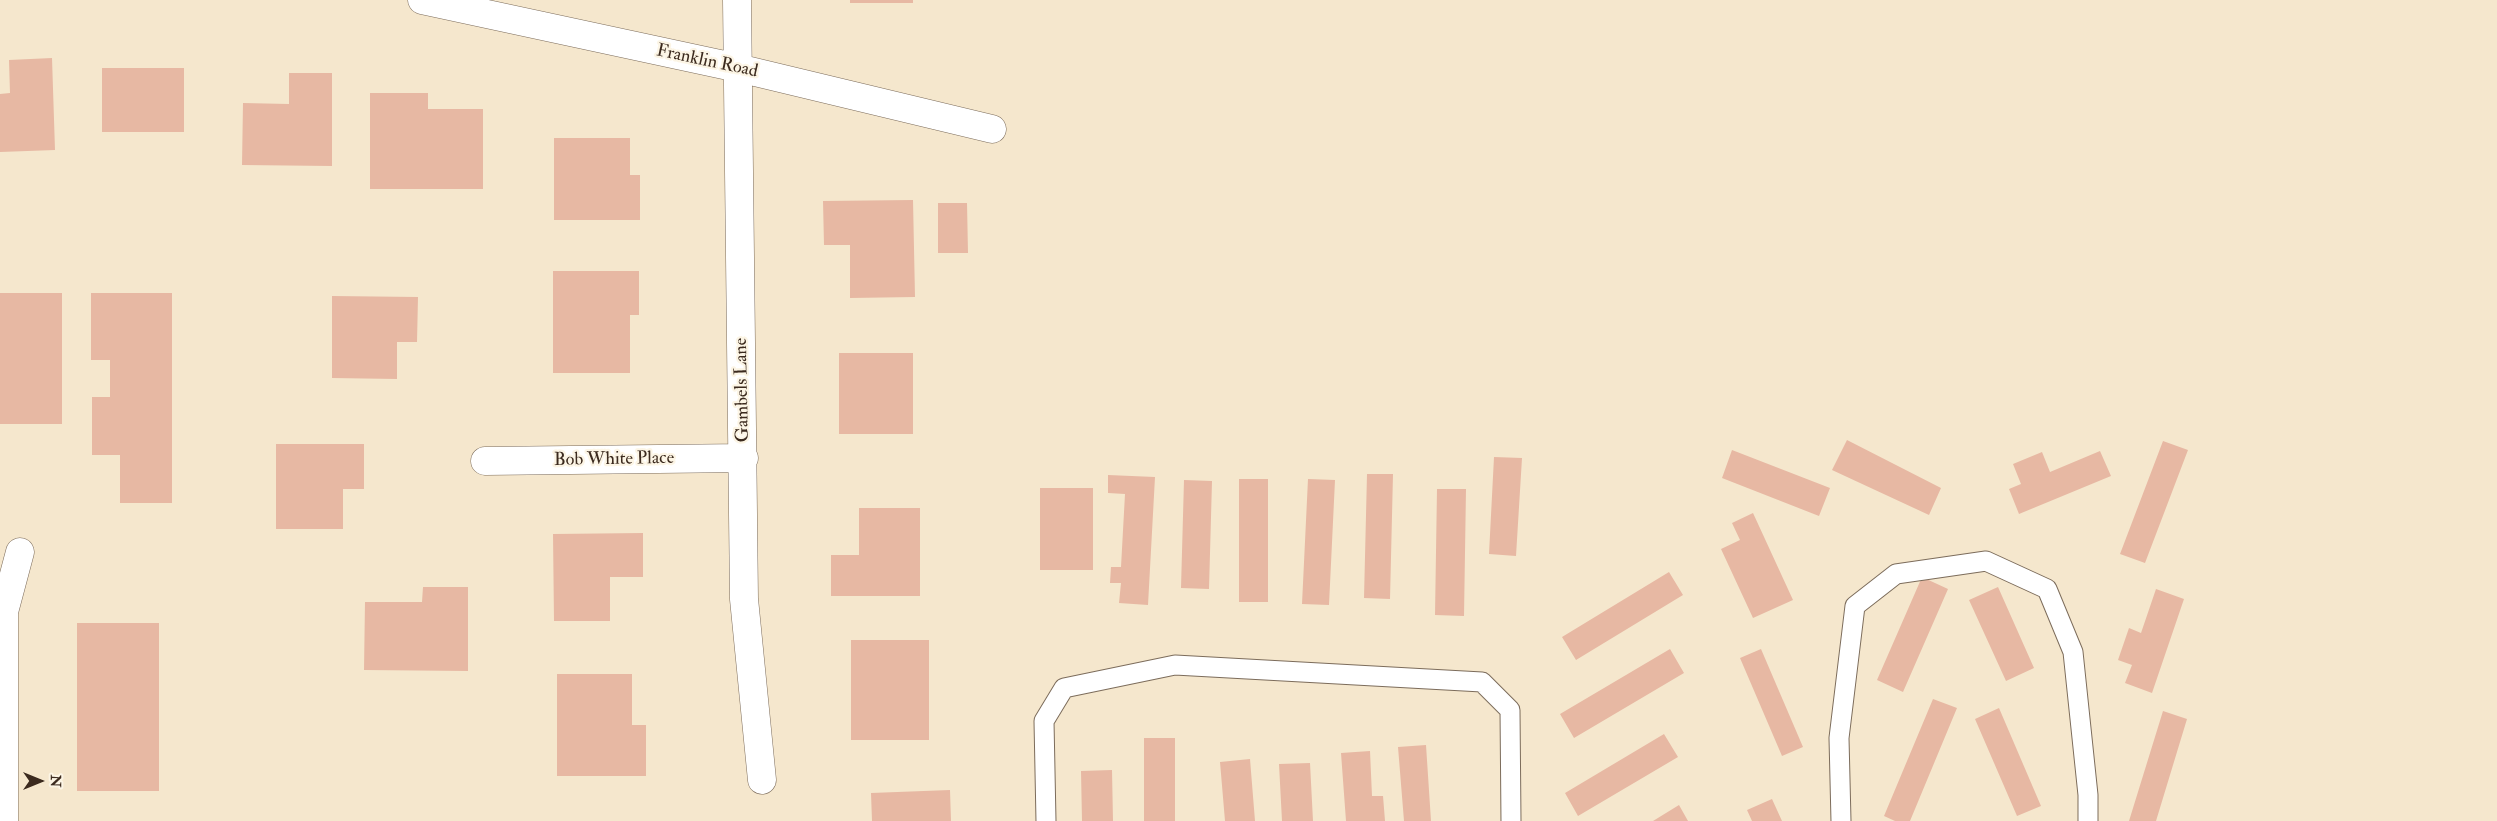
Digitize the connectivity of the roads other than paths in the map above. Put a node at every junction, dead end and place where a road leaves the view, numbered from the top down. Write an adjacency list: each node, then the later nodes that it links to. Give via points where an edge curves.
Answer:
1 (422, 0): 3 (street, Franklin Road)
2 (737, 0): 3 (street, Gambels Lane)
3 (738, 68): 4 (street, Franklin Road); 5 (street, Gambels Lane)
4 (992, 128)
5 (744, 458): 6 (street, Bob White Place); 8 (street, Gambels Lane, via 744,599)
6 (485, 461)
7 (20, 552): 9 (street, via 4,612)
8 (762, 780)
9 (4, 821)
10 (1046, 821): 11 (lane, via 1044,721 1064,688 1175,665 1482,682 1510,710)
11 (1511, 821)
12 (1841, 821): 13 (lane, via 1839,738 1855,606 1896,574 1986,561 2047,588 2073,652)
13 (2088, 821)

